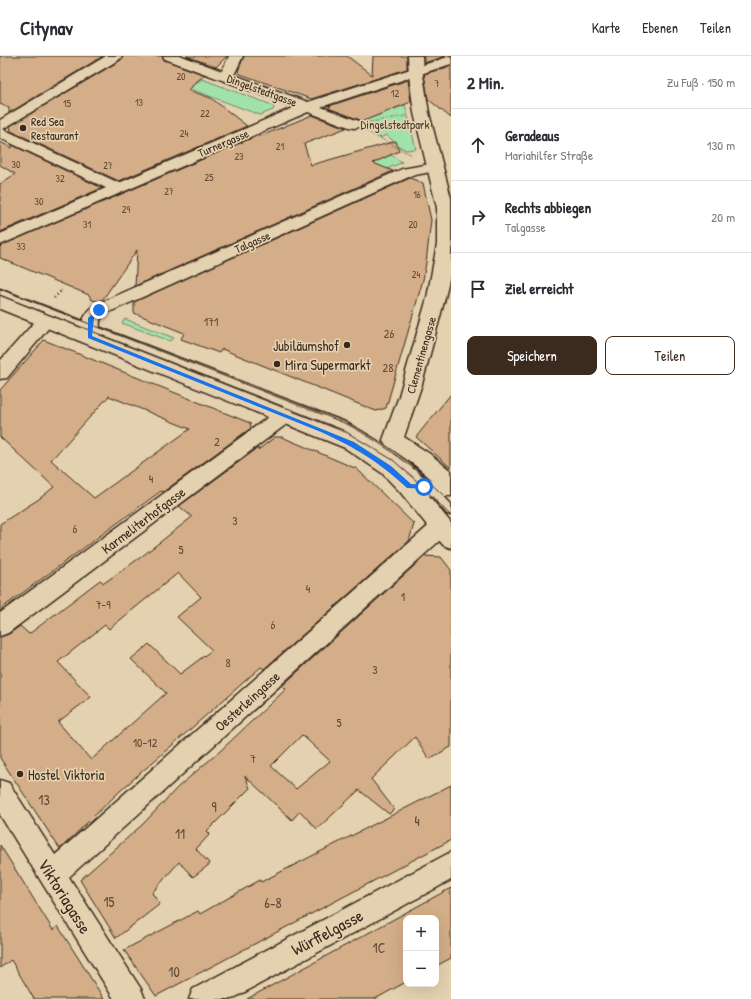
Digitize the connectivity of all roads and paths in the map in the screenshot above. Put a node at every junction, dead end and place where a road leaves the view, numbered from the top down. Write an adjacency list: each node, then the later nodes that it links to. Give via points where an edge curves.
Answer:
1 (115, 56): 10 (street)
2 (170, 56): 6 (street, Dingelstedtgasse)
3 (236, 56): 6 (street)
4 (451, 60): 5 (street, Turnergasse)
5 (415, 64): 7 (street, Turnergasse); 8 (street, Clementinengasse, via 416,89)
6 (226, 77): 7 (street, Dingelstedtgasse)
7 (307, 107): 9 (street, Dingelstedtgasse); 13 (street, Turnergasse)
8 (422, 113): 9 (path); 12 (street, Clementinengasse)
9 (354, 124): 12 (path)
10 (0, 126)
11 (0, 133): 13 (street)
12 (435, 167): 14 (street, Clementinengasse); 21 (street, Talgasse, via 407,172 99,310 91,318)
13 (118, 188): 15 (street, Turnergasse)
14 (448, 209): 24 (street, Clementinengasse, via 444,270 403,416 392,440 423,460)
15 (0, 240)
16 (62, 290): 18 (path)
17 (0, 292): 21 (lane)
18 (51, 301)
19 (0, 302): 20 (street)
20 (45, 321): 21 (street); 22 (street)
21 (90, 332): 23 (street); 25 (lane, via 341,425 390,453 414,472)
22 (0, 373)
23 (285, 415): 25 (street, via 363,450); 28 (street, Karmeliterhofgasse)
24 (451, 483)
25 (419, 487): 26 (street); 27 (street)
26 (451, 488)
27 (448, 526): 31 (street, Oesterleingasse)
28 (0, 626)
29 (0, 792): 31 (street, Viktoriagasse)
30 (451, 865): 33 (street, Würffelgasse)
31 (52, 875): 32 (street, Viktoriagasse)
32 (131, 999)
33 (203, 999)

